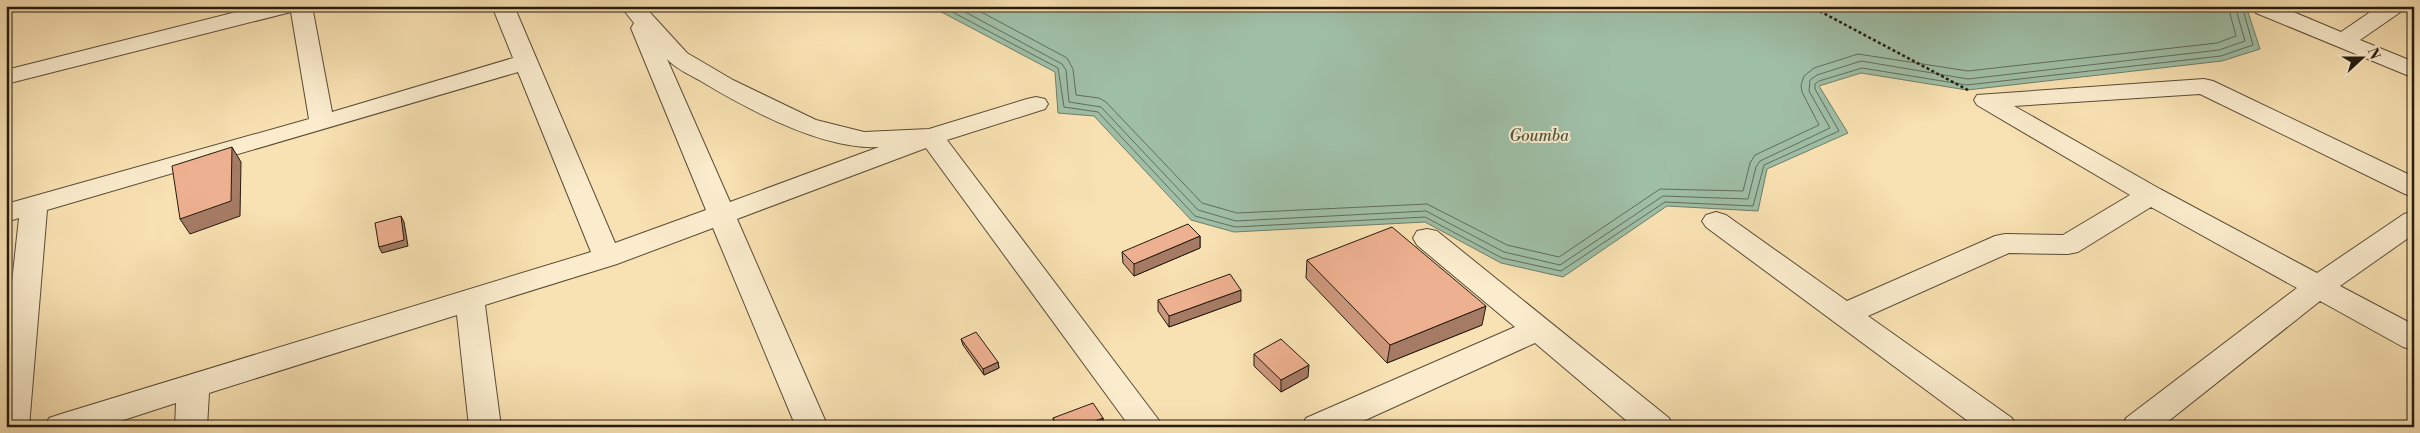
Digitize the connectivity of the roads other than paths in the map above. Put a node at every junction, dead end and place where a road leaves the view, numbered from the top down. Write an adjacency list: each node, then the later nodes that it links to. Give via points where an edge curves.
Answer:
1 (288, 6): 10 (street)
2 (301, 6): 12 (street)
3 (503, 6): 8 (street)
4 (2394, 6): 7 (street)
5 (633, 7): 13 (street, via 678,58 807,126 864,140); 18 (street)
6 (2264, 8): 7 (street)
7 (2343, 41): 9 (street)
8 (526, 62): 12 (street); 22 (street)
9 (2414, 71)
10 (6, 77)
11 (1036, 104): 13 (street)
12 (322, 123): 16 (street)
13 (931, 137): 18 (street); 34 (street)
14 (2414, 188): 15 (street, via 2204,86 1986,100)
15 (2150, 195): 23 (street); 25 (street, via 2068,245 2005,242)
16 (34, 206): 17 (street); 29 (street)
17 (6, 213)
18 (723, 215): 22 (street); 33 (street)
19 (2414, 220): 23 (street)
20 (1716, 221): 25 (street)
21 (1427, 238): 26 (street)
22 (607, 257): 24 (street)
23 (2318, 288): 27 (street); 38 (street)
24 (470, 300): 28 (street); 32 (street)
25 (1844, 314): 37 (street)
26 (1538, 329): 35 (street); 36 (street)
27 (2414, 339)
28 (193, 387): 30 (street); 31 (street)
29 (13, 427)
30 (61, 427)
31 (191, 427)
32 (485, 427)
33 (812, 427)
34 (1148, 427)
35 (1318, 427)
36 (1657, 427)
37 (2000, 427)
38 (2138, 427)

